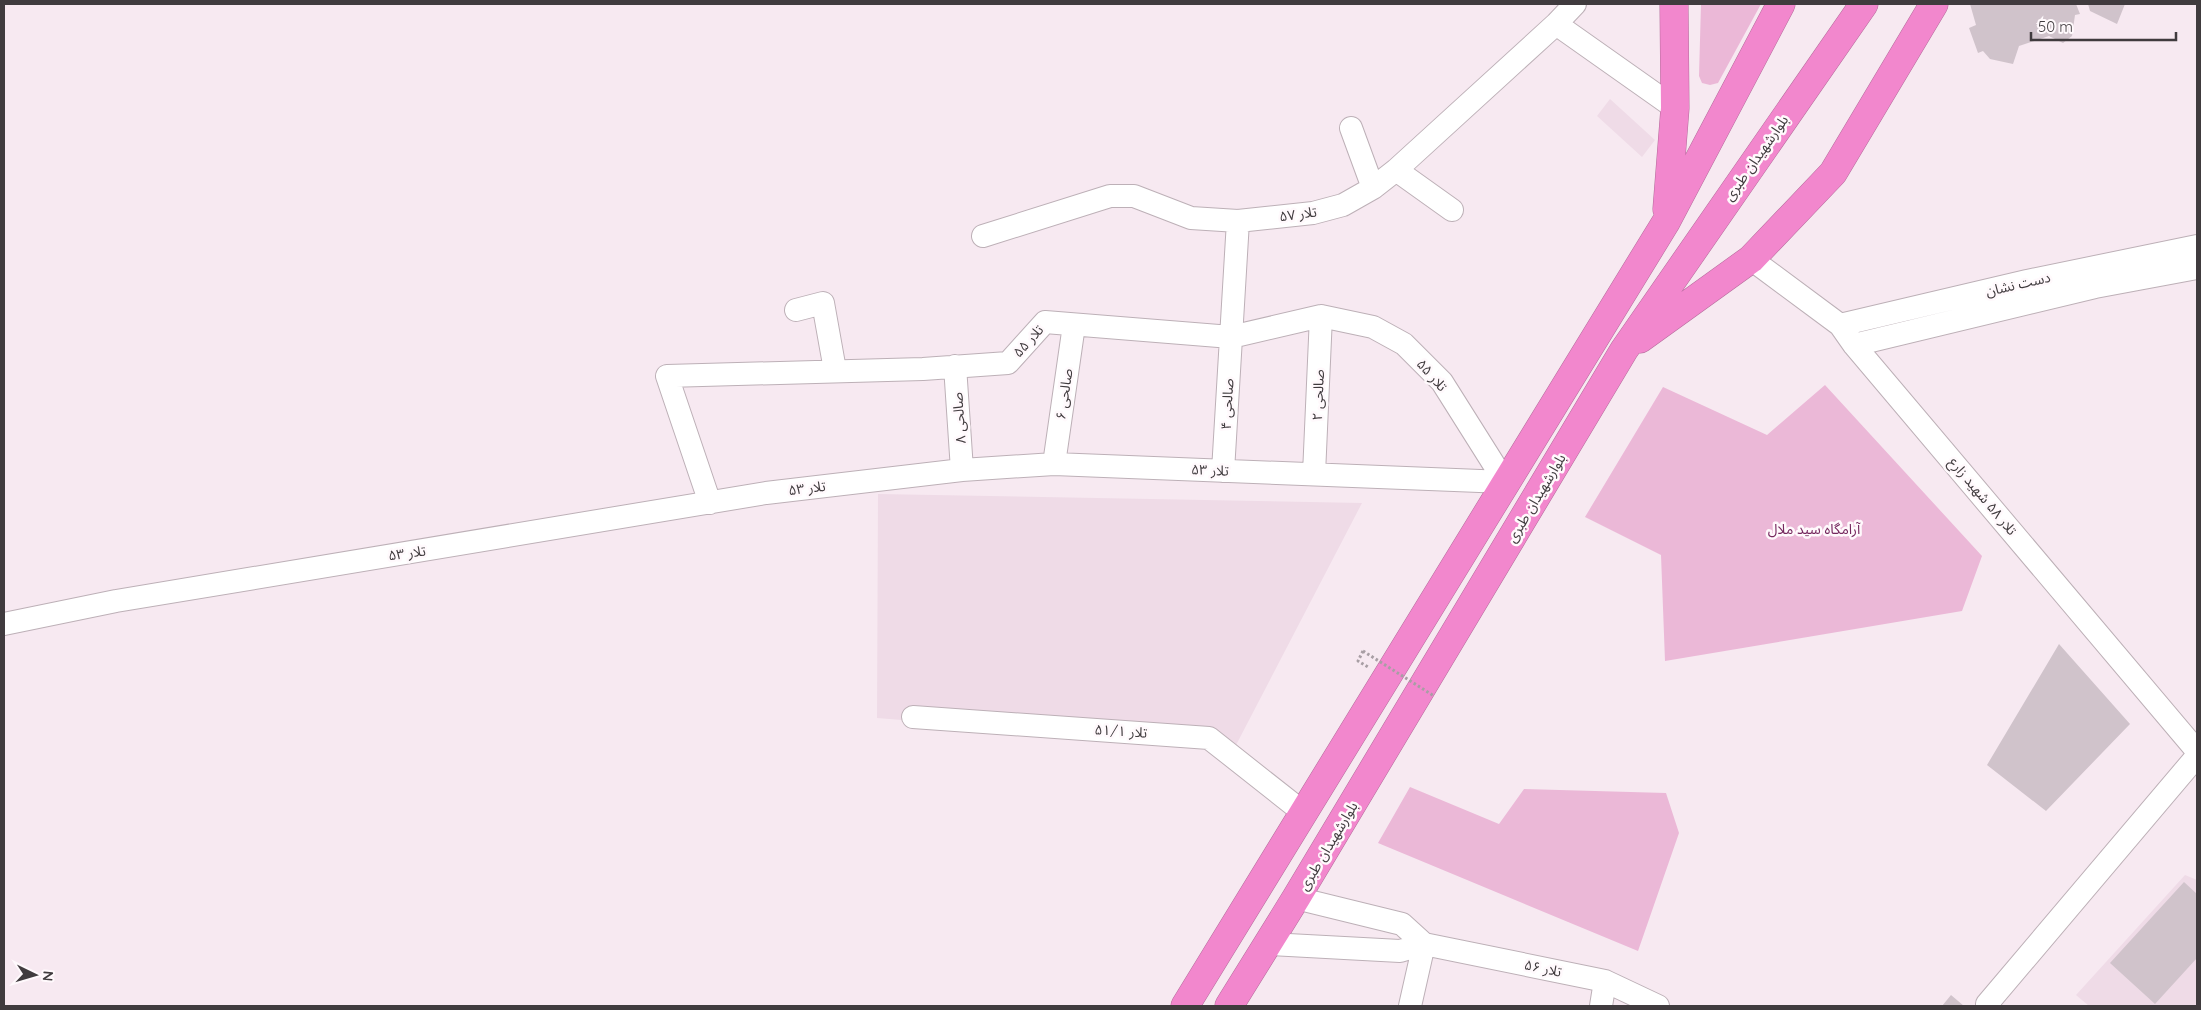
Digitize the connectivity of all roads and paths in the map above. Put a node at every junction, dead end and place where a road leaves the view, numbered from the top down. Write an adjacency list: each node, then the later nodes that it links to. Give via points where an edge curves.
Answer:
1 (1575, 4): 6 (street, تلار ۵۷)
2 (1674, 4): 7 (highway)
3 (1781, 4): 13 (highway)
4 (1864, 4): 24 (highway, بلوارشهیدان طبری)
5 (1934, 4): 16 (highway, via 1832,173)
6 (1556, 24): 7 (street); 9 (street, تلار ۵۷)
7 (1675, 108): 13 (highway)
8 (1351, 128): 10 (street)
9 (1396, 170): 10 (street, تلار ۵۷); 11 (street)
10 (1373, 188): 12 (street, تلار ۵۷, via 1343,204 1313,213)
11 (1452, 210)
12 (1238, 221): 14 (street, تلار ۵۷, via 1191,218 1134,196 1110,196); 22 (street, صالحی ۴)
13 (1666, 222): 31 (highway)
14 (983, 236)
15 (2197, 246): 21 (street, دست نشان, via 2027,281)
16 (1751, 259): 21 (street, تلار ۵۸ شهید زارع); 24 (highway)
17 (2197, 268): 23 (street, via 2095,287)
18 (796, 310): 26 (street, via 823,303)
19 (1321, 316): 22 (street, تلار ۵۵); 30 (street, صالحی ۲); 31 (street, تلار ۵۵, via 1373,327 1404,344 1442,382)
20 (1074, 324): 22 (street, تلار ۵۵); 25 (street, تلار ۵۵, via 1045,322 1008,363); 27 (street, صالحی ۶)
21 (1840, 325): 23 (street, تلار ۵۸ شهید زارع)
22 (1231, 337): 29 (street, صالحی ۴)
23 (1854, 345): 37 (street, تلار ۵۸ شهید زارع)
24 (1624, 350): 40 (highway, بلوارشهیدان طبری)
25 (955, 366): 26 (street, تلار ۵۵); 28 (street, صالحی ۸)
26 (835, 370): 32 (street, تلار ۵۵, via 667,376)
27 (1054, 464): 28 (street, تلار ۵۳); 29 (street, تلار ۵۳)
28 (962, 470): 32 (street, تلار ۵۳, via 766,493)
29 (1223, 471): 30 (street, تلار ۵۳)
30 (1314, 474): 31 (street, تلار ۵۳)
31 (1505, 482): 39 (highway)
32 (710, 503): 33 (street, تلار ۵۳, via 116,601)
33 (4, 624)
34 (1358, 661): 35 (path, bridge, via 1363,651)
35 (1434, 696)
36 (913, 717): 39 (street, تلار ۵۱/۱, via 1208,738)
37 (2197, 751)
38 (2197, 756): 49 (street, via 1987,1004)
39 (1304, 813): 44 (highway)
40 (1296, 898): 41 (highway, بلوارشهیدان طبری); 42 (street, via 1402,924)
41 (1269, 944): 42 (street, via 1400,951); 45 (highway, بلوارشهیدان طبری)
42 (1424, 944): 43 (street, تلار ۵۶); 46 (street)
43 (1605, 982): 47 (street); 48 (street, تلار ۵۶)
44 (1185, 1006)
45 (1229, 1006)
46 (1410, 1006)
47 (1601, 1006)
48 (1658, 1006)
49 (1990, 1006)

